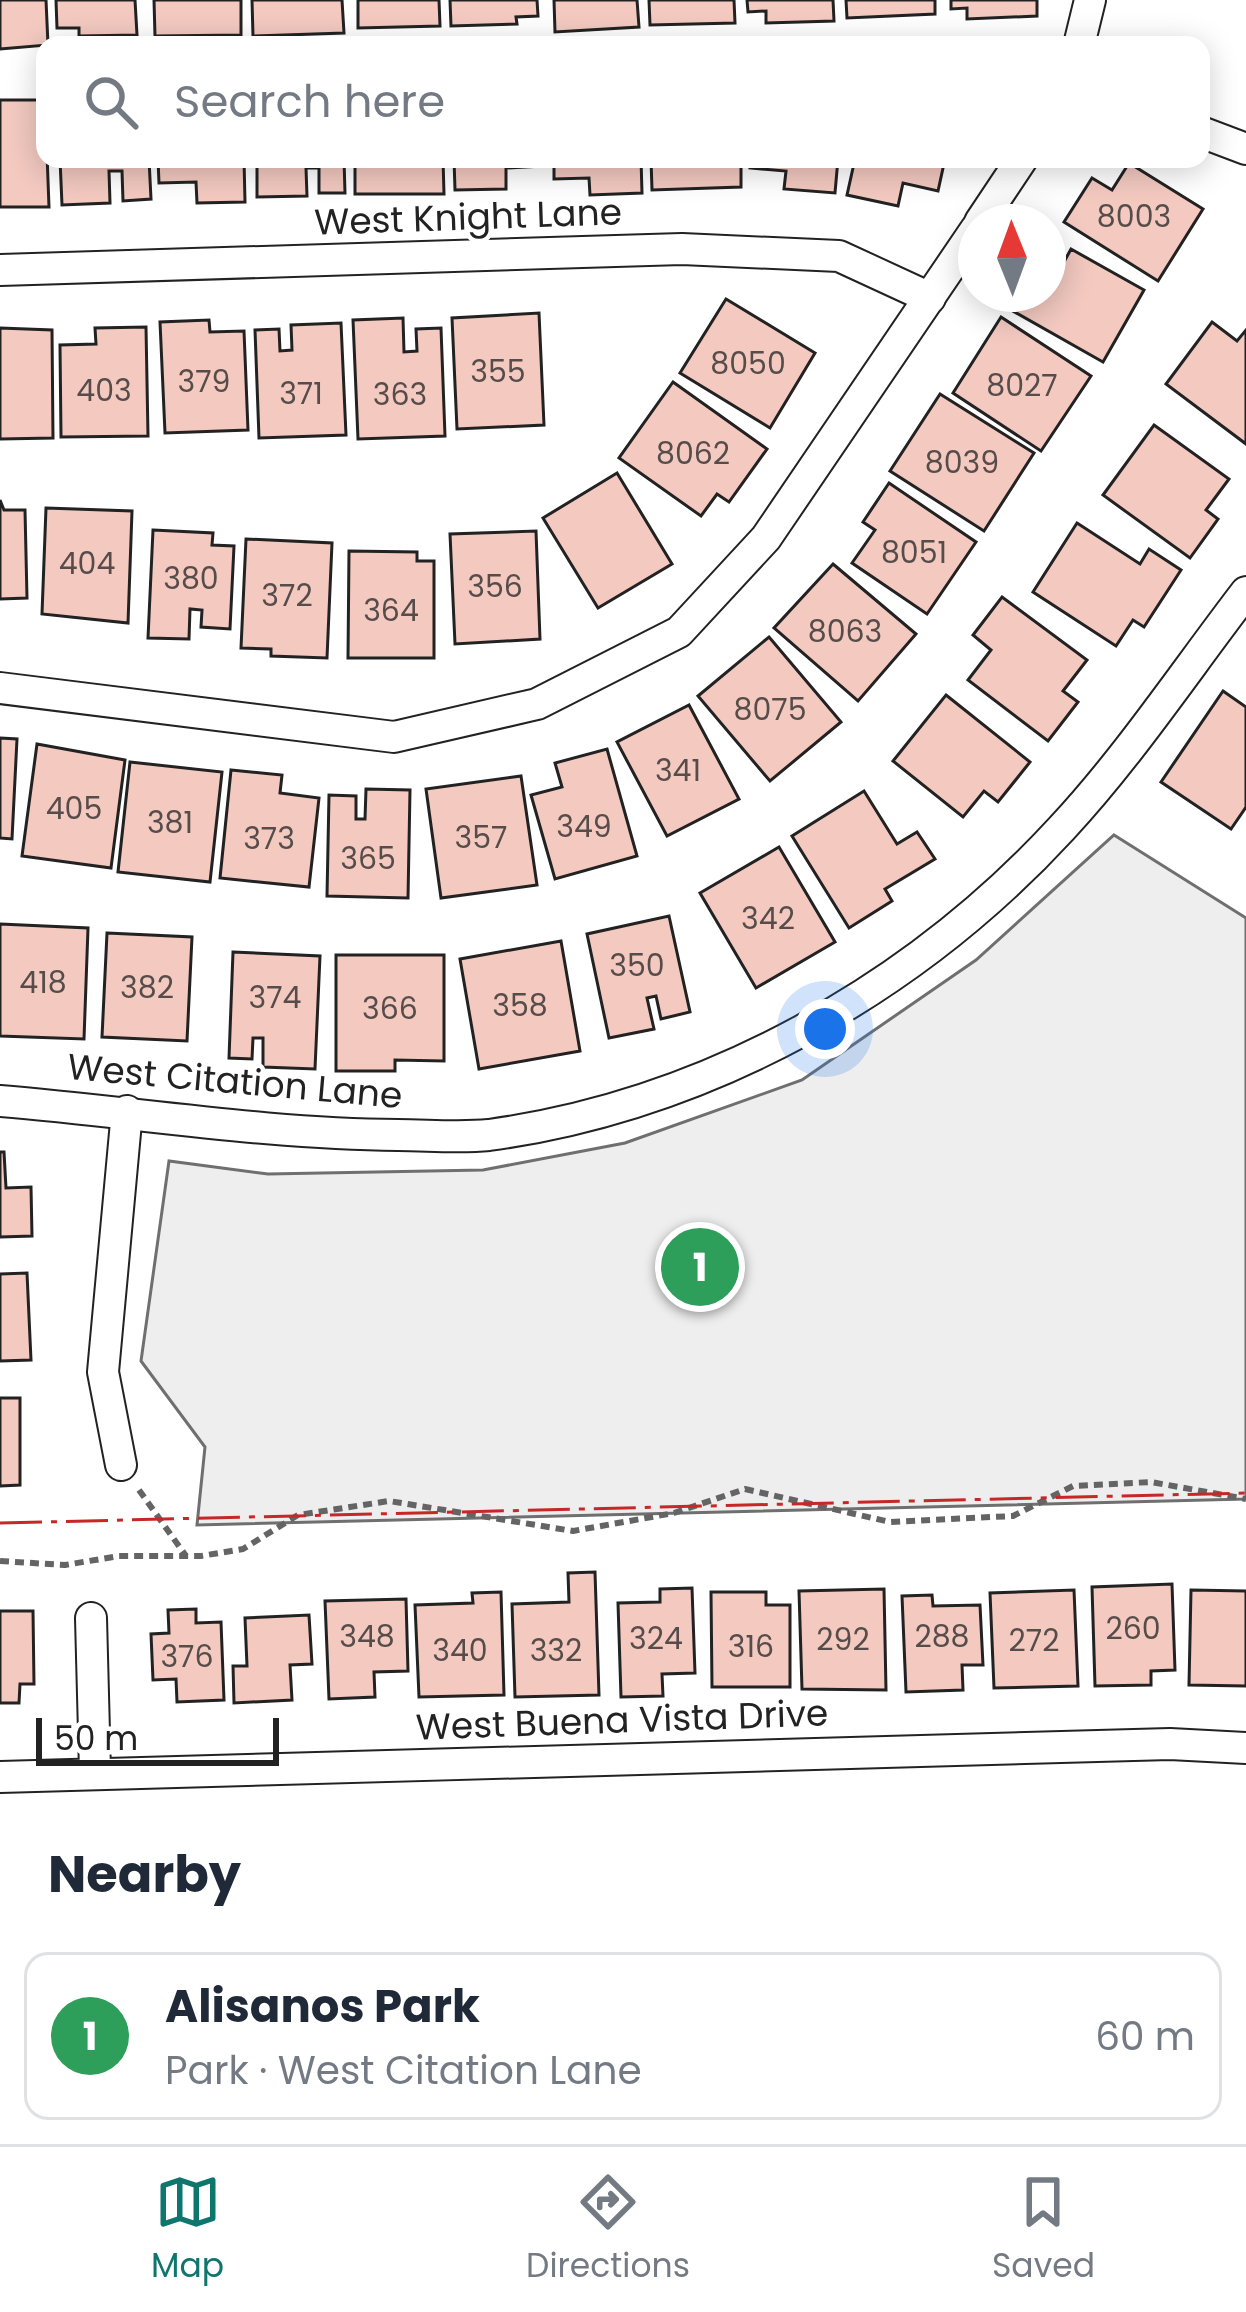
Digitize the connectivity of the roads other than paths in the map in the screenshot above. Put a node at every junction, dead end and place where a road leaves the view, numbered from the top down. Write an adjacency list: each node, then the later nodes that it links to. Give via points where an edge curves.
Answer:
1 (1090, 0): 2 (street)
2 (1081, 36)
3 (1210, 135): 4 (street)
4 (1246, 149)
5 (1016, 168): 6 (street)
6 (992, 204)
7 (958, 255): 9 (street)
8 (0, 270): 9 (street, West Knight Lane, via 682,249 839,256)
9 (930, 298): 11 (street, via 766,538 679,632 537,704 394,737)
10 (1241, 609): 13 (street, West Citation Lane, via 1031,859 884,984 806,1030 652,1098 487,1135 317,1134)
11 (0, 688)
12 (0, 1101): 13 (street, West Citation Lane)
13 (127, 1111): 14 (street, via 103,1372)
14 (122, 1465)
15 (91, 1618): 17 (street)
16 (1246, 1748): 19 (street, West Buena Vista Drive, via 1170,1744)
17 (95, 1771): 18 (street, West Buena Vista Drive); 19 (street, West Buena Vista Drive)
18 (0, 1777)
19 (292, 1782)

